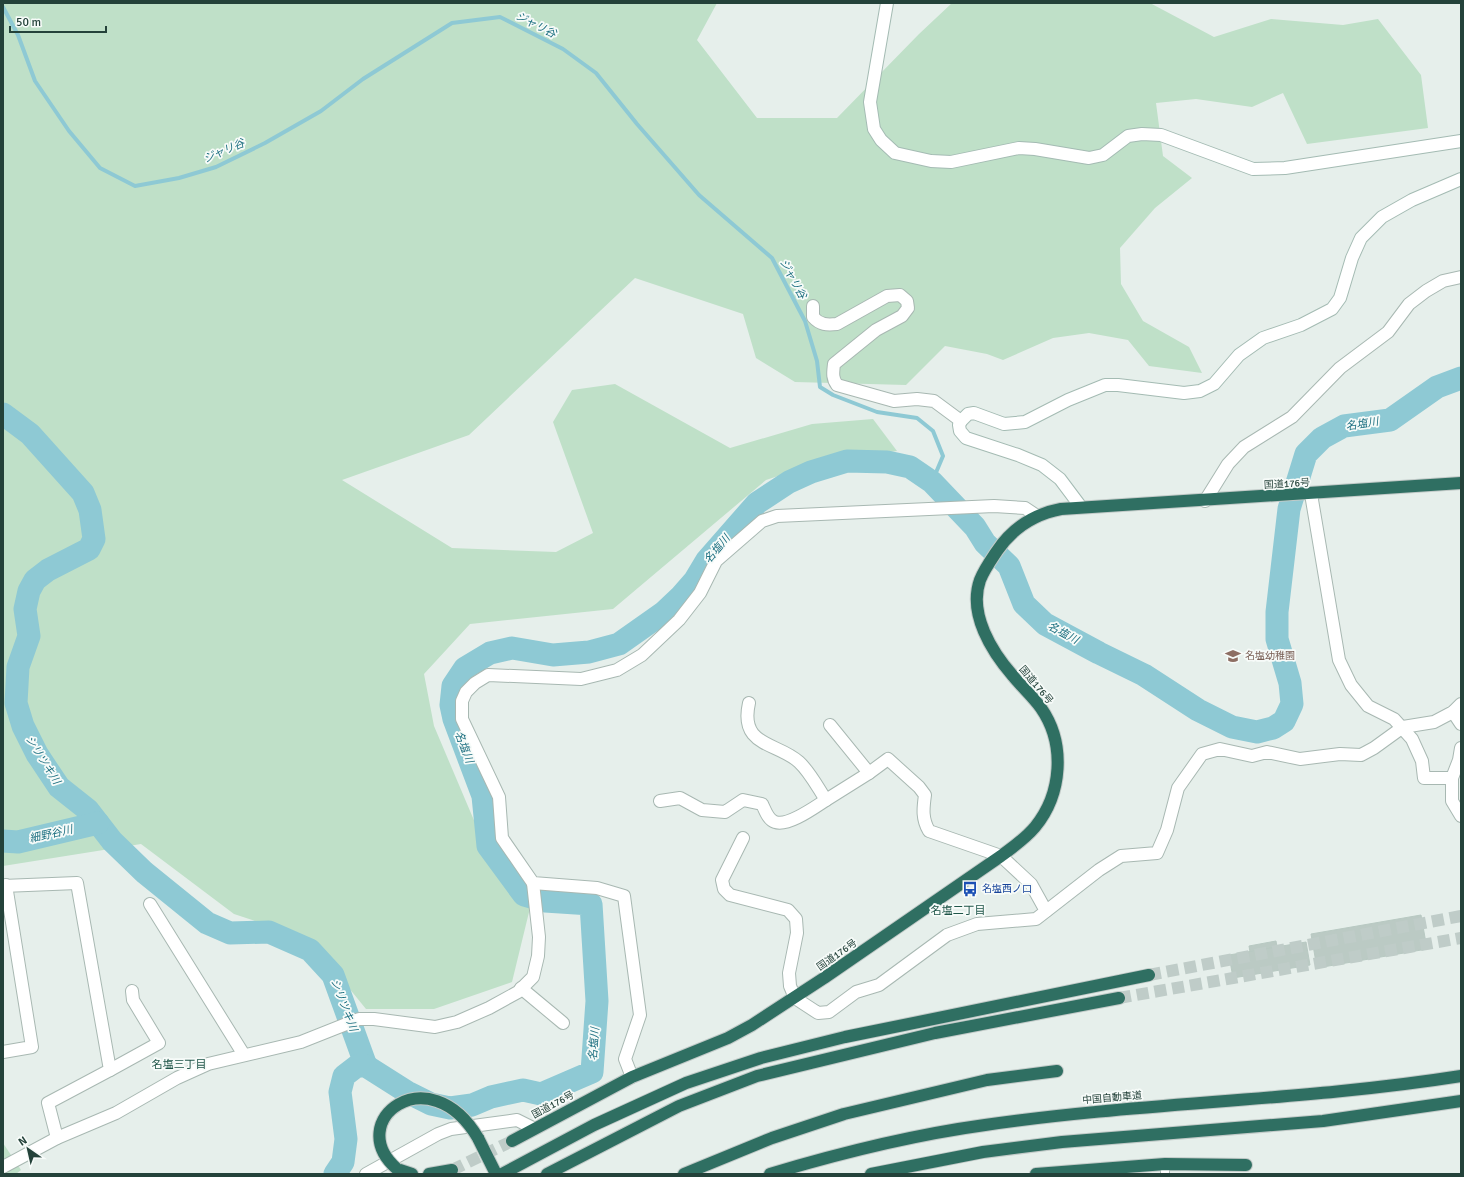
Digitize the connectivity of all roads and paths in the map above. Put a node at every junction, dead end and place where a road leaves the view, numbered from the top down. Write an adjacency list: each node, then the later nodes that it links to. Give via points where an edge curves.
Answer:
1 (887, 3): 2 (street, via 870,102 871,114 874,129 881,140 896,152 910,157 951,162 1019,148 1089,158 1103,155 1128,136 1142,134 1162,135 1253,169 1285,168)
2 (1461, 141)
3 (1461, 179): 6 (street, via 1412,200 1382,217 1361,238 1340,298 1332,309 1301,325 1263,338 1238,355 1217,382 1208,388 1184,393 1105,385 1025,422 1004,424 974,413 968,414)
4 (1461, 277): 9 (street, via 1443,281 1409,304 1388,332 1340,368 1292,417 1244,447 1228,464)
5 (813, 306): 6 (street, via 813,317 818,323 837,324 887,296 900,295 907,301 908,308 902,316 876,330 834,364 834,381 837,385 894,401 934,401)
6 (960, 421): 10 (street, via 960,431 966,438 1042,465 1060,479)
7 (1461, 483): 8 (highway, 国道176号)
8 (1310, 494): 9 (highway, 国道176号); 16 (street, via 1339,660 1351,685 1368,706 1394,719)
9 (1205, 501): 10 (highway, 国道176号)
10 (1081, 507): 11 (highway, 国道176号, via 1049,511)
11 (1037, 516): 24 (highway, 国道176号, via 1015,530 1003,542 980,581 977,605 982,625 994,651 1047,718 1054,734 1059,760 1049,806 1027,836); 25 (street, via 1025,508 994,506 777,516 762,521 716,561 700,593 680,620 642,655 617,670 581,679 488,675 475,683 462,701 462,719 499,797 502,838)
12 (749, 704): 20 (street, via 748,725 757,739 800,763)
13 (1457, 708): 14 (street); 16 (street, via 1434,722)
14 (1461, 724)
15 (830, 725): 18 (street)
16 (1403, 727): 19 (street, via 1422,760 1424,778); 28 (street, via 1361,755 1340,754 1300,759 1266,752 1252,756 1220,749 1202,754 1178,788 1158,853 1121,856)
17 (1461, 748): 19 (street)
18 (869, 773): 20 (street); 24 (street, via 888,759 925,795 922,812 929,831)
19 (1452, 778): 22 (street, via 1452,801)
20 (826, 800): 21 (street, via 787,822 775,822 762,804 743,800 725,812 702,810 680,798)
21 (660, 801)
22 (1461, 816)
23 (744, 838): 32 (street, via 722,880 724,889 730,895 788,910 796,919 797,933 790,973 790,986)
24 (1001, 856): 28 (street, via 1031,884); 32 (highway, 国道176号)
25 (533, 883): 30 (street, via 539,936 538,956 533,977); 40 (street, via 597,888 624,896 640,1015 625,1059)
26 (5, 886): 35 (street, via 32,1047); 37 (street, via 77,883)
27 (150, 904): 36 (street)
28 (1046, 911): 32 (street, via 1036,919 977,924 947,935 879,985 856,992 829,1012 818,1013)
29 (1148, 975): 53 (highway, via 852,1035 761,1058 686,1082 594,1125)
30 (521, 988): 34 (street); 36 (street, via 489,1008 457,1022 435,1027 359,1019 301,1042)
31 (132, 991): 37 (street, via 133,1000 159,1043)
32 (795, 998): 40 (highway, 国道176号, via 728,1038)
33 (1119, 998): 54 (highway, via 935,1033 757,1076 679,1106)
34 (563, 1023)
35 (3, 1052)
36 (244, 1055): 43 (street, via 208,1064 177,1078 116,1113)
37 (110, 1070): 43 (street, via 48,1103)
38 (1058, 1070): 55 (highway, via 987,1080 844,1114 772,1138)
39 (1461, 1076): 56 (highway, 中国自動車道, via 1400,1086 1144,1107 984,1125 896,1141)
40 (632, 1077): 42 (highway, 国道176号)
41 (1461, 1102): 57 (highway, via 1323,1121 1062,1142 983,1152)
42 (533, 1128): 44 (highway, 国道176号); 49 (street, via 517,1120 451,1129)
43 (56, 1138): 46 (street)
44 (512, 1141)
45 (1246, 1165): 47 (highway)
46 (3, 1168)
47 (1165, 1169): 58 (highway)
48 (452, 1170): 51 (highway)
49 (366, 1174)
50 (412, 1174): 52 (highway, bridge, via 397,1168 383,1152 380,1133 383,1120 400,1102 424,1098 444,1104 465,1120 478,1138)
51 (430, 1174)
52 (496, 1174)
53 (502, 1174)
54 (547, 1174)
55 (684, 1174)
56 (770, 1174)
57 (871, 1174)
58 (1036, 1174)

